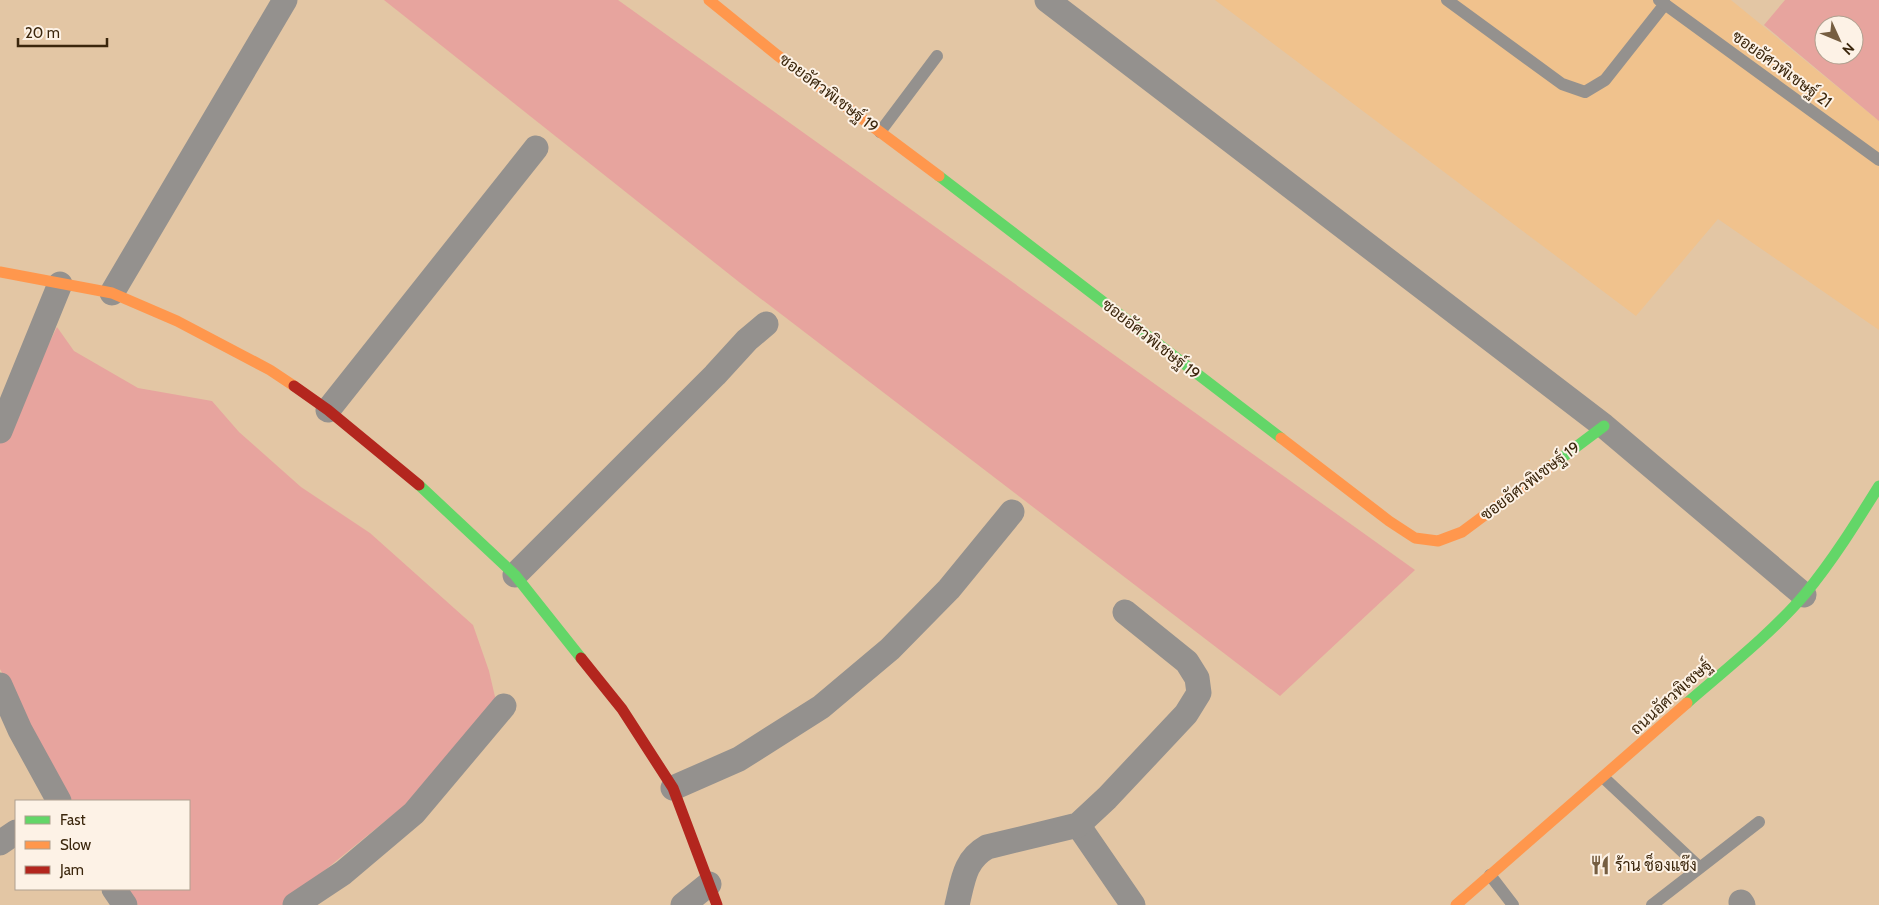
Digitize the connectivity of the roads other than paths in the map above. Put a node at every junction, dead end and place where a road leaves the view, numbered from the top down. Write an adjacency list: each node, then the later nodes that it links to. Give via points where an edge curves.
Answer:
1 (285, 0): 12 (street)
2 (709, 0): 7 (street, ซอยอัศวพิเชษฐ์ 19)
3 (1047, 0): 15 (street)
4 (1447, 0): 5 (lane, ซอยอัศวพิเชษฐ์ 21, via 1562,84 1585,92 1605,80)
5 (1662, 2): 9 (lane, ซอยอัศวพิเชษฐ์ 21)
6 (937, 56): 7 (lane)
7 (880, 132): 15 (street, ซอยอัศวพิเชษฐ์ 19, via 1325,473 1415,538 1438,542 1462,532)
8 (536, 148): 14 (street)
9 (1879, 160)
10 (0, 272): 11 (street)
11 (60, 284): 12 (street); 16 (street)
12 (112, 293): 14 (street, via 177,320 270,370)
13 (766, 324): 19 (street)
14 (328, 410): 19 (street, via 420,486)
15 (1604, 426): 20 (street)
16 (0, 431)
17 (1879, 486): 20 (street, ถนนอัศวพิเชษฐ์, via 1847,538)
18 (1012, 512): 25 (street, via 949,589 890,649 821,707 739,759)
19 (516, 575): 25 (street, via 622,709)
20 (1804, 595): 24 (street, ถนนอัศวพิเชษฐ์, via 1752,646)
21 (1125, 612): 28 (street, via 1186,662 1197,678 1199,693 1186,714)
22 (0, 685): 26 (street, via 20,730)
23 (504, 706): 36 (street, via 414,813 343,873)
24 (1604, 778): 31 (lane); 32 (street, ถนนอัศวพิเชษฐ์)
25 (673, 788): 34 (street)
26 (58, 800)
27 (1758, 822): 31 (lane)
28 (1078, 825): 38 (street, via 987,847 974,854 966,868); 39 (street)
29 (15, 833): 30 (street)
30 (0, 843)
31 (1699, 866): 42 (lane)
32 (1490, 875): 40 (street, ถนนอัศวพิเชษฐ์); 41 (lane)
33 (115, 890): 35 (street)
34 (713, 895): 37 (street)
35 (125, 905)
36 (295, 905)
37 (683, 905)
38 (957, 905)
39 (1133, 905)
40 (1456, 905)
41 (1513, 905)
42 (1652, 905)

